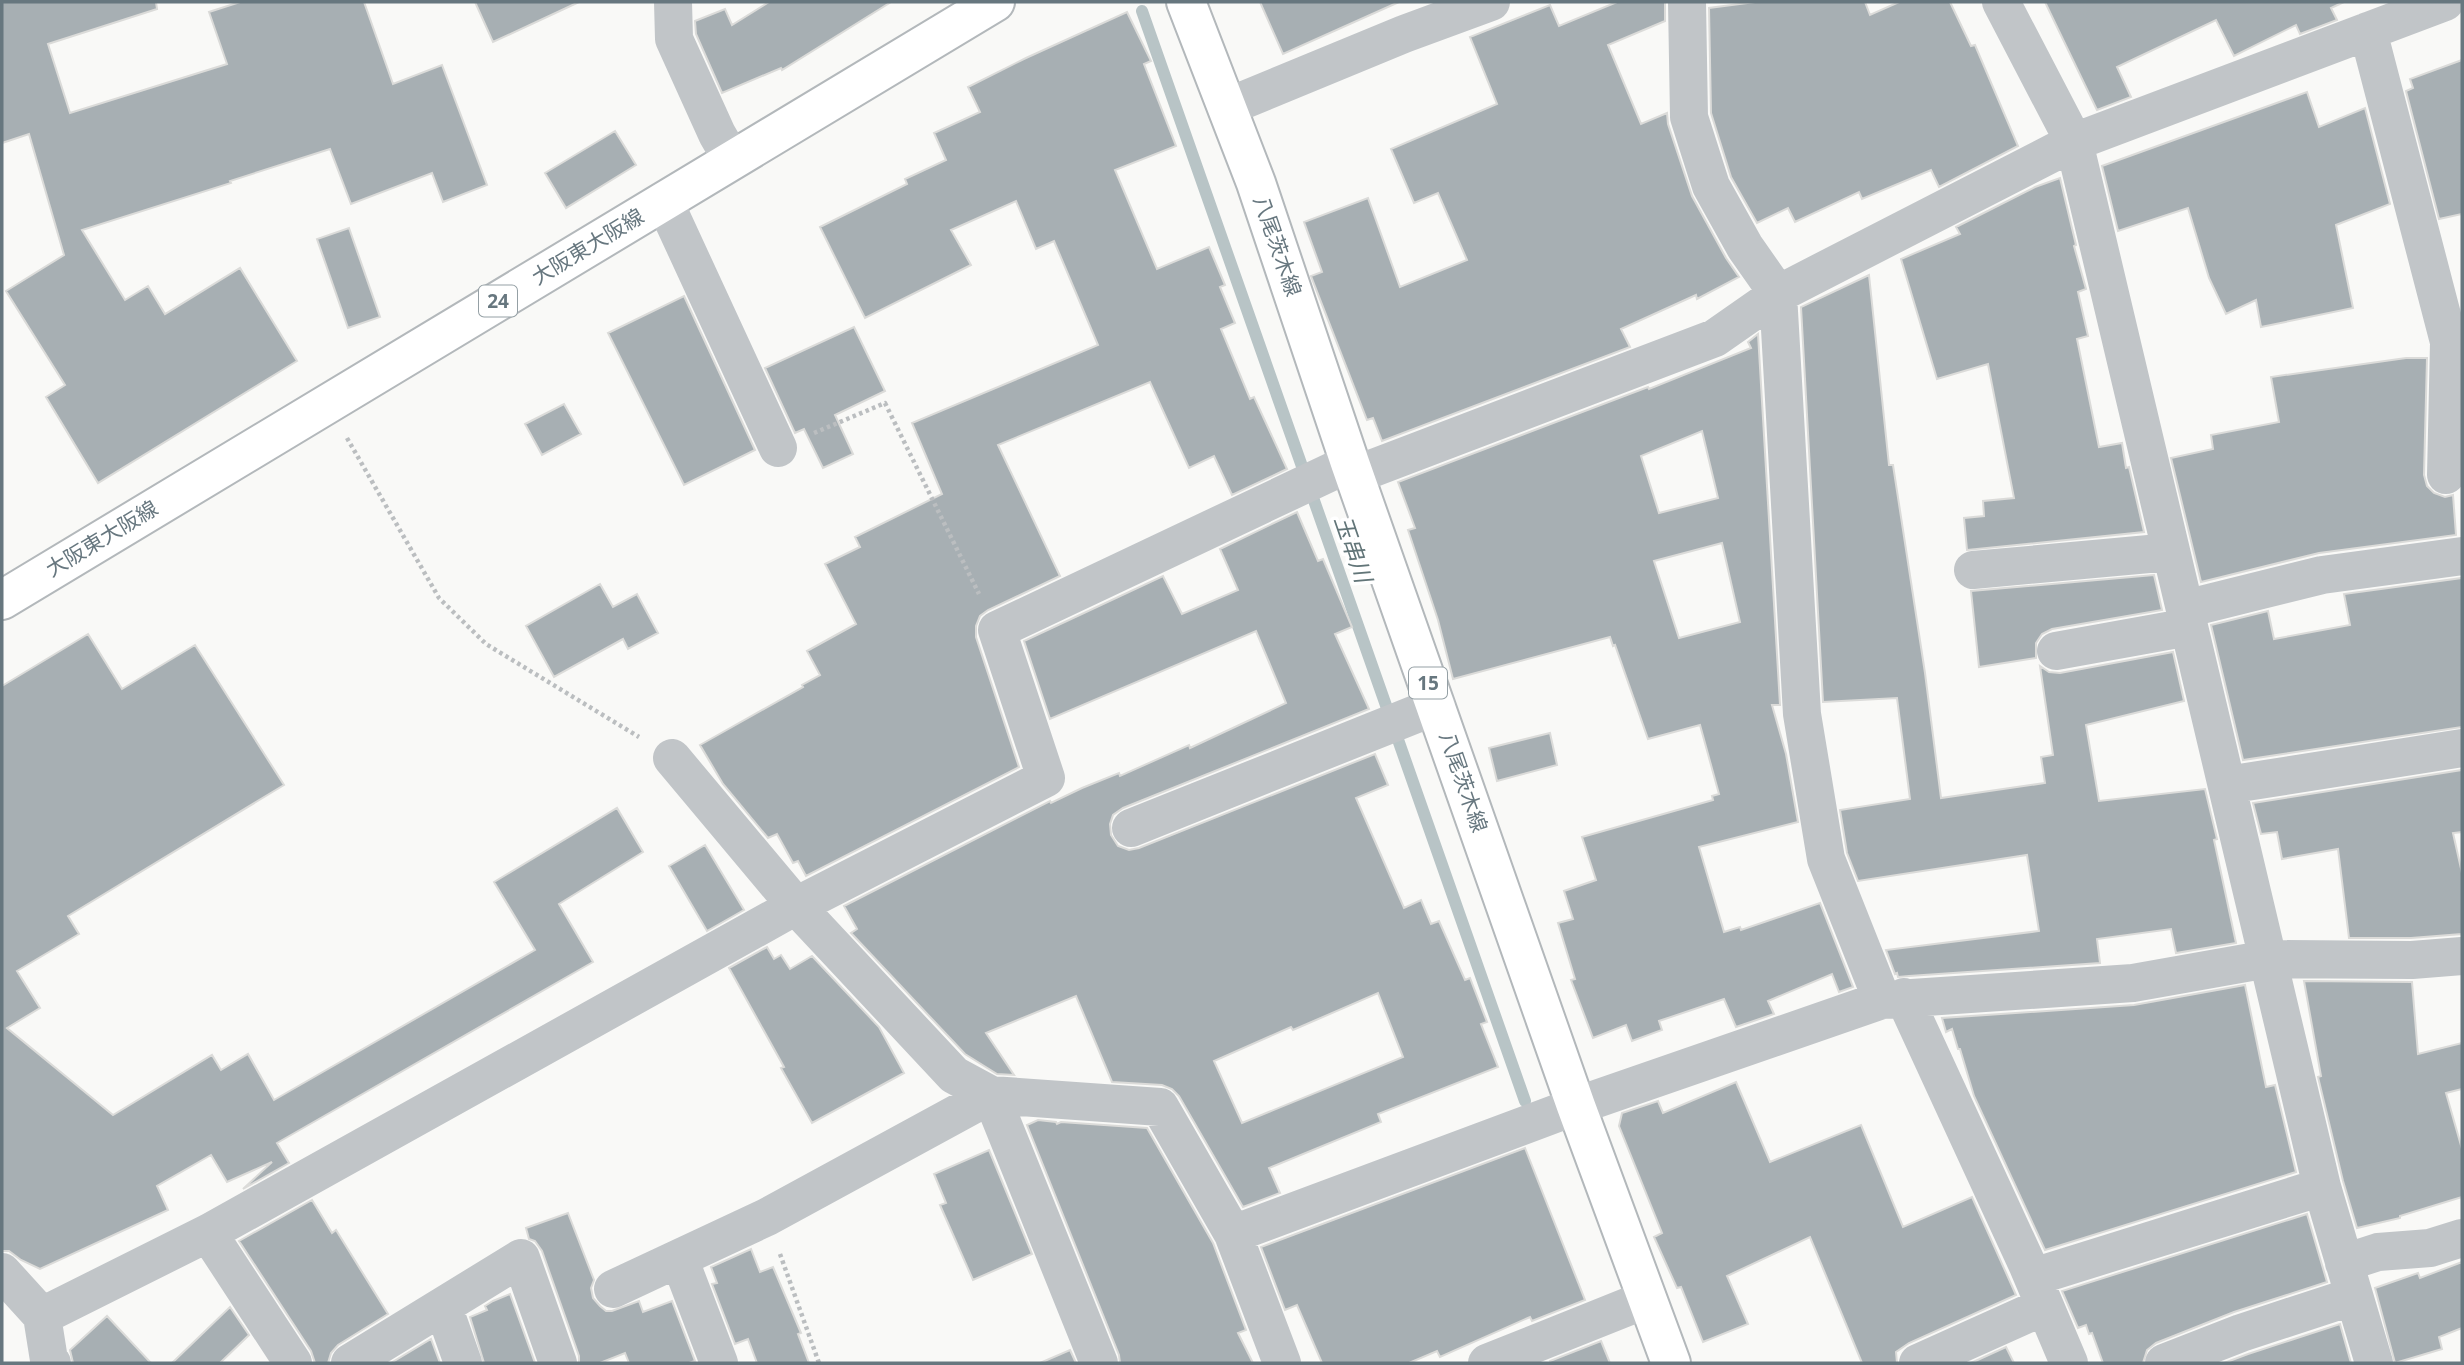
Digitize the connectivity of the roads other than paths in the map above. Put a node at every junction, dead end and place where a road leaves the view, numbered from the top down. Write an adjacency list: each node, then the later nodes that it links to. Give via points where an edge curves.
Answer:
1 (673, 2): 11 (street, via 674,39)
2 (995, 2): 11 (main road, 大阪東大阪線 / 24)
3 (1186, 2): 9 (main road, 八尾茨木線 / 15)
4 (1491, 2): 9 (street)
5 (1687, 2): 13 (street, via 1689,117 1711,186)
6 (2001, 2): 10 (street)
7 (2445, 2): 8 (street)
8 (2368, 31): 10 (street); 14 (street)
9 (1227, 107): 16 (main road, 八尾茨木線 / 15)
10 (2074, 142): 13 (street); 18 (street)
11 (732, 160): 12 (main road, 大阪東大阪線 / 24)
12 (664, 201): 15 (street); 21 (main road, 大阪東大阪線 / 24)
13 (1778, 294): 16 (street, via 1716,338); 32 (street, via 1802,714 1826,859)
14 (2455, 343): 17 (street)
15 (778, 448)
16 (1353, 469): 24 (main road, 八尾茨木線 / 15); 29 (street, via 997,630 1046,778)
17 (2446, 475)
18 (2171, 552): 20 (street); 22 (street)
19 (2462, 556): 22 (street, via 2322,575)
20 (1973, 570)
21 (2, 600)
22 (2187, 618): 23 (street); 27 (street)
23 (2056, 651)
24 (1436, 706): 28 (street); 34 (main road, 八尾茨木線 / 15)
25 (2462, 748): 27 (street)
26 (672, 758): 29 (street)
27 (2227, 785): 31 (street)
28 (1131, 828)
29 (796, 906): 33 (street, via 954,1074); 36 (street)
30 (2462, 956): 31 (street)
31 (2268, 959): 32 (street, via 2133,982); 35 (street)
32 (1893, 999): 34 (street); 43 (street)
33 (991, 1095): 37 (street, via 1160,1107); 39 (street, via 767,1217); 53 (street)
34 (1576, 1106): 37 (street); 44 (main road, 八尾茨木線 / 15)
35 (2322, 1187): 41 (street); 43 (street)
36 (208, 1233): 46 (street); 48 (street)
37 (1233, 1234): 54 (street)
38 (2462, 1238): 41 (street, via 2430,1248 2378,1252)
39 (679, 1258): 42 (street); 52 (street)
40 (2, 1272): 46 (street)
41 (2349, 1280): 59 (street, via 2241,1333); 60 (street)
42 (613, 1289)
43 (2039, 1292): 57 (street); 58 (street)
44 (1647, 1299): 55 (street); 56 (main road, 八尾茨木線 / 15)
45 (443, 1306): 49 (street); 50 (street); 51 (street, via 521,1258)
46 (42, 1316): 47 (street)
47 (48, 1362)
48 (293, 1363)
49 (349, 1363)
50 (463, 1363)
51 (558, 1363)
52 (719, 1363)
53 (1099, 1363)
54 (1282, 1363)
55 (1487, 1363)
56 (1671, 1363)
57 (1917, 1363)
58 (2069, 1363)
59 (2164, 1363)
60 (2374, 1363)

